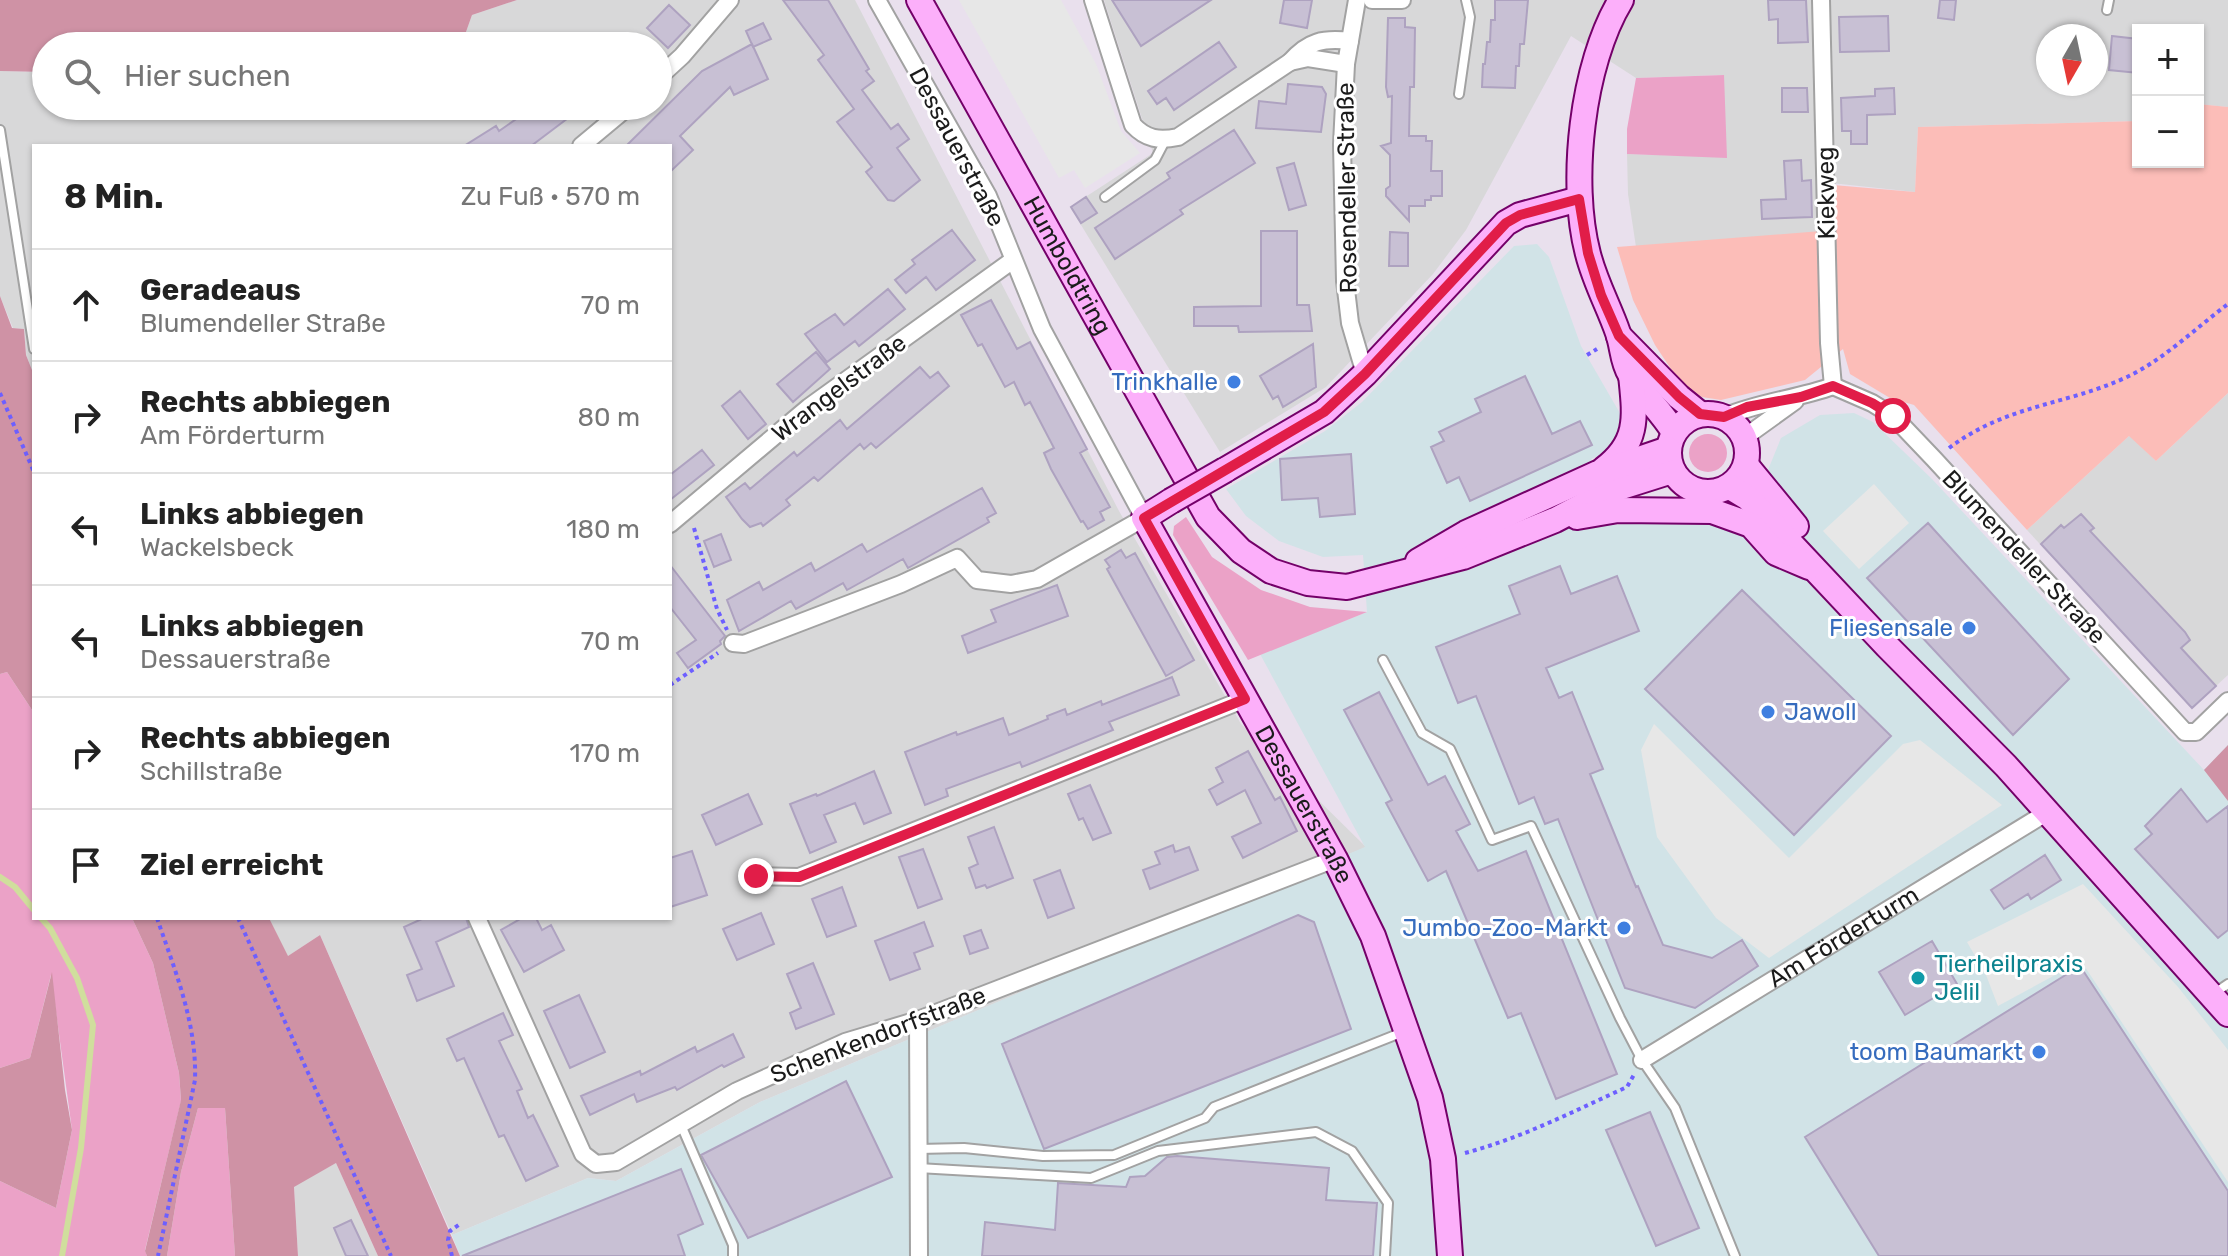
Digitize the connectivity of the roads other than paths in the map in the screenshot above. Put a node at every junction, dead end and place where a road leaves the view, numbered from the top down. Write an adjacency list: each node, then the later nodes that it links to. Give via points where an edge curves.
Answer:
1 (730, 0): 14 (street)
2 (877, 0): 22 (street, Dessauerstraße, via 988,196)
3 (919, 0): 39 (street, Humboldtring, via 1208,517 1241,551 1271,571 1308,583 1347,587)
4 (1093, 0): 18 (street, via 1133,125 1148,137)
5 (1357, 0): 11 (street, Rosendeller Straße)
6 (1372, 0): 7 (street)
7 (1402, 0)
8 (1466, 0): 15 (lane, via 1470,17)
9 (1621, 0): 21 (street, via 1591,75)
10 (1821, 0): 27 (street, Kiekweg)
11 (1350, 41): 12 (street, via 1316,43); 13 (street, Rosendeller Straße)
12 (1290, 62): 13 (street, via 1308,58); 18 (street, via 1178,137)
13 (1346, 64): 25 (street, Rosendeller Straße, via 1345,281)
14 (672, 65)
15 (1459, 94)
16 (612, 120): 19 (street)
17 (0, 130): 23 (lane)
18 (1166, 139): 20 (lane, via 1155,160)
19 (583, 144)
20 (1105, 197)
21 (1579, 199): 24 (street, via 1588,253); 25 (street, via 1506,223)
22 (1013, 260): 35 (street, Dessauerstraße, via 1042,329); 37 (street, Wrangelstraße, via 809,407)
23 (32, 336)
24 (1619, 336): 26 (street); 29 (street, via 1679,397)
25 (1365, 374): 35 (street, bridge, via 1324,412)
26 (1631, 375): 31 (street, via 1662,413); 33 (street, via 1633,432 1616,460)
27 (1833, 386): 28 (street); 43 (street, Blumendeller Straße, via 1893,416 2185,732 2196,732)
28 (1801, 397): 29 (street); 30 (street)
29 (1712, 416): 30 (street, via 1736,425); 31 (street, via 1683,422)
30 (1745, 437): 32 (street)
31 (1671, 451): 33 (street, Humboldtring); 34 (street, via 1683,484 1714,493); 36 (street, Humboldtring)
32 (1746, 465): 34 (street); 38 (street, via 1799,530)
33 (1598, 473): 39 (street, Humboldtring, via 1466,533)
34 (1730, 487): 38 (street, via 1748,498)
35 (1144, 518): 40 (street, via 1037,579 1011,584 977,580 957,558 744,644); 42 (street, Dessauerstraße)
36 (1555, 520): 38 (street, via 1618,510 1712,511 1751,525 1776,553); 39 (street, Humboldtring, via 1463,557)
37 (672, 522)
38 (1818, 571): 44 (street)
39 (1392, 577)
40 (733, 643)
41 (1383, 660): 51 (lane, via 1422,733 1450,749 1492,840 1531,826)
42 (1245, 699): 45 (street, Dessauerstraße); 46 (street, via 799,877)
43 (2228, 701)
44 (2046, 813): 48 (street); 51 (street, Am Förderturm)
45 (1335, 859): 49 (street, Schenkendorfstraße); 50 (street, Dessauerstraße, via 1373,936)
46 (756, 876)
47 (478, 920): 52 (street, Schenkendorfstraße, via 583,1154 596,1164 616,1162)
48 (2223, 997)
49 (918, 1020): 52 (street, Schenkendorfstraße, via 845,1042 737,1091); 53 (street)
50 (1408, 1030): 53 (lane, via 1214,1107 1205,1118 1114,1155); 58 (street, Dessauerstraße, via 1443,1159)
51 (1642, 1060): 59 (lane, via 1675,1108)
52 (681, 1125): 55 (lane, via 733,1245)
53 (918, 1149): 54 (street)
54 (918, 1168): 56 (street); 57 (lane, via 1091,1178 1158,1151 1316,1132 1352,1151 1388,1203)
55 (733, 1256)
56 (919, 1256)
57 (1385, 1256)
58 (1450, 1256)
59 (1735, 1256)

